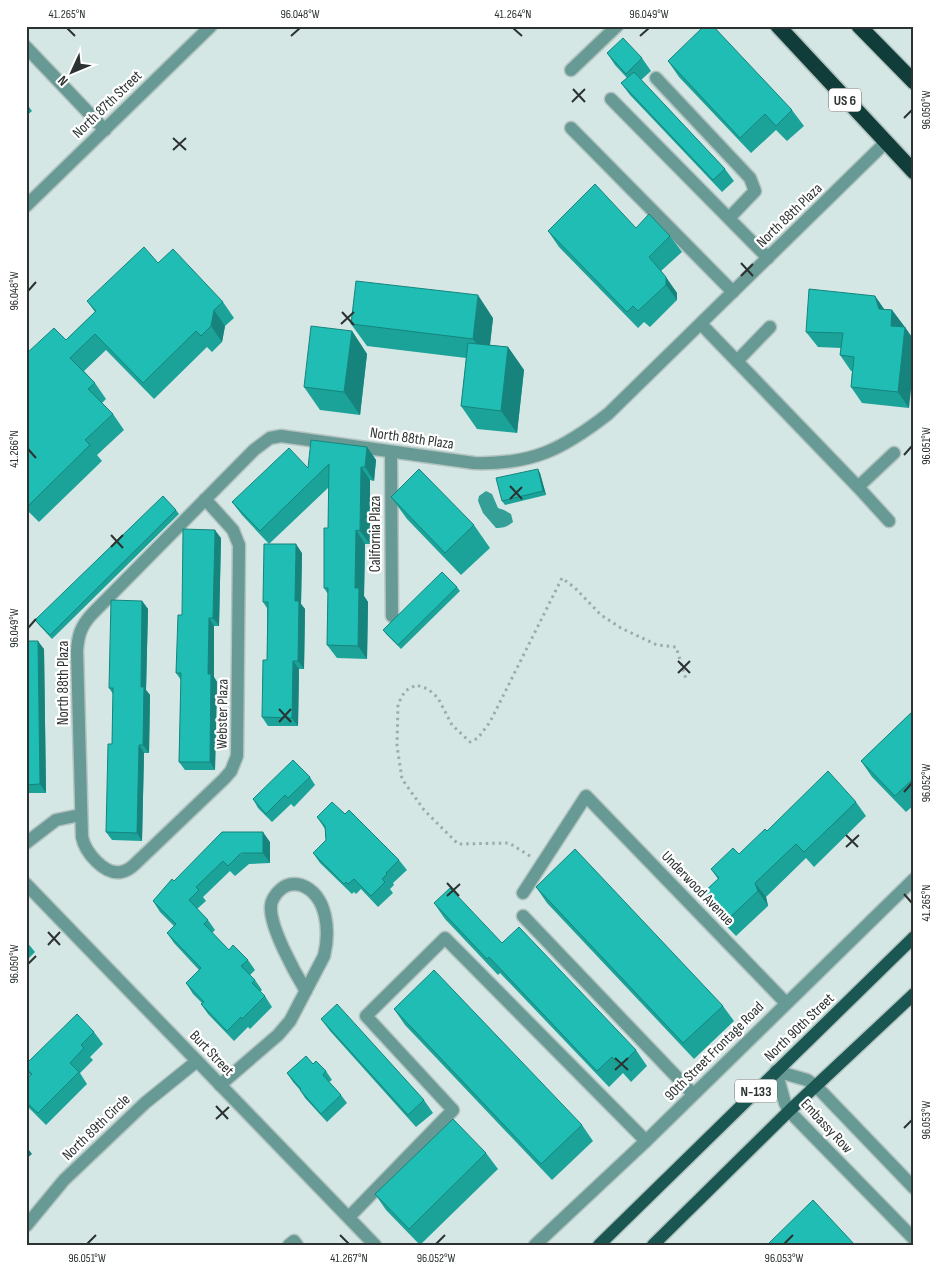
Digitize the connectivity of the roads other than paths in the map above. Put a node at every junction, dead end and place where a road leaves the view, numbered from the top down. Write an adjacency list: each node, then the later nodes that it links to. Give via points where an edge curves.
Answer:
1 (211, 26): 11 (street, North 87th Street)
2 (617, 26): 6 (street)
3 (778, 26): 12 (highway, US 6)
4 (859, 26): 8 (highway)
5 (26, 47): 11 (street)
6 (571, 70)
7 (656, 78): 15 (street, via 750,178 755,191)
8 (914, 82)
9 (611, 99): 15 (street)
10 (571, 128): 17 (street)
11 (105, 130): 14 (street, North 87th Street)
12 (885, 143): 13 (highway, US 6); 16 (street, North 88th Plaza)
13 (914, 172)
14 (26, 206)
15 (729, 218): 16 (street)
16 (768, 258): 17 (street, North 88th Plaza)
17 (733, 292): 18 (street, North 88th Plaza)
18 (700, 324): 20 (street); 21 (street, North 88th Plaza, via 608,414 586,431 547,452 499,464)
19 (770, 327): 20 (street)
20 (736, 361): 23 (street)
21 (391, 452): 24 (street, North 88th Plaza, via 290,436 270,438); 26 (street, California Plaza)
22 (894, 454): 23 (street)
23 (858, 487): 25 (street)
24 (205, 499): 27 (street, North 88th Plaza, via 81,627 77,651); 27 (street, Webster Plaza, via 233,530 239,545 238,746 235,764 224,779 142,858 122,872 106,869 90,854 82,837)
25 (888, 521)
26 (392, 616)
27 (80, 815): 28 (street, via 56,820)
28 (26, 843)
29 (914, 879): 36 (street, 90th Street Frontage Road)
30 (26, 884): 37 (street, Burt Street)
31 (523, 893): 36 (street, Underwood Avenue, via 586,796)
32 (523, 916): 41 (street)
33 (914, 937): 38 (main road, North 90th Street / N-133)
34 (306, 991): 34 (street, via 324,956 326,926 321,904 312,892 295,884 284,886 277,892 271,905 283,948); 39 (street, via 278,1035)
35 (914, 994): 40 (main road, N-133)
36 (786, 1003): 41 (street, 90th Street Frontage Road)
37 (197, 1061): 39 (street, Burt Street); 46 (street, North 89th Circle, via 145,1103 64,1180)
38 (776, 1071): 40 (street, Embassy Row, via 808,1080); 42 (street, Embassy Row); 52 (main road, North 90th Street / N-133)
39 (220, 1085): 45 (street, Burt Street)
40 (816, 1086): 42 (main road, N-133); 44 (street, Embassy Row)
41 (693, 1094): 43 (street, 90th Street Frontage Road)
42 (789, 1111): 47 (street, Embassy Row); 53 (main road, N-133)
43 (646, 1141): 45 (street, via 445,938 366,1016 453,1110); 51 (street, 90th Street Frontage Road)
44 (914, 1188)
45 (349, 1217): 48 (street, Burt Street)
46 (26, 1226)
47 (914, 1239)
48 (374, 1244)
49 (290, 1245): 50 (street, via 294,1241)
50 (297, 1245)
51 (536, 1245)
52 (599, 1245)
53 (653, 1245)

